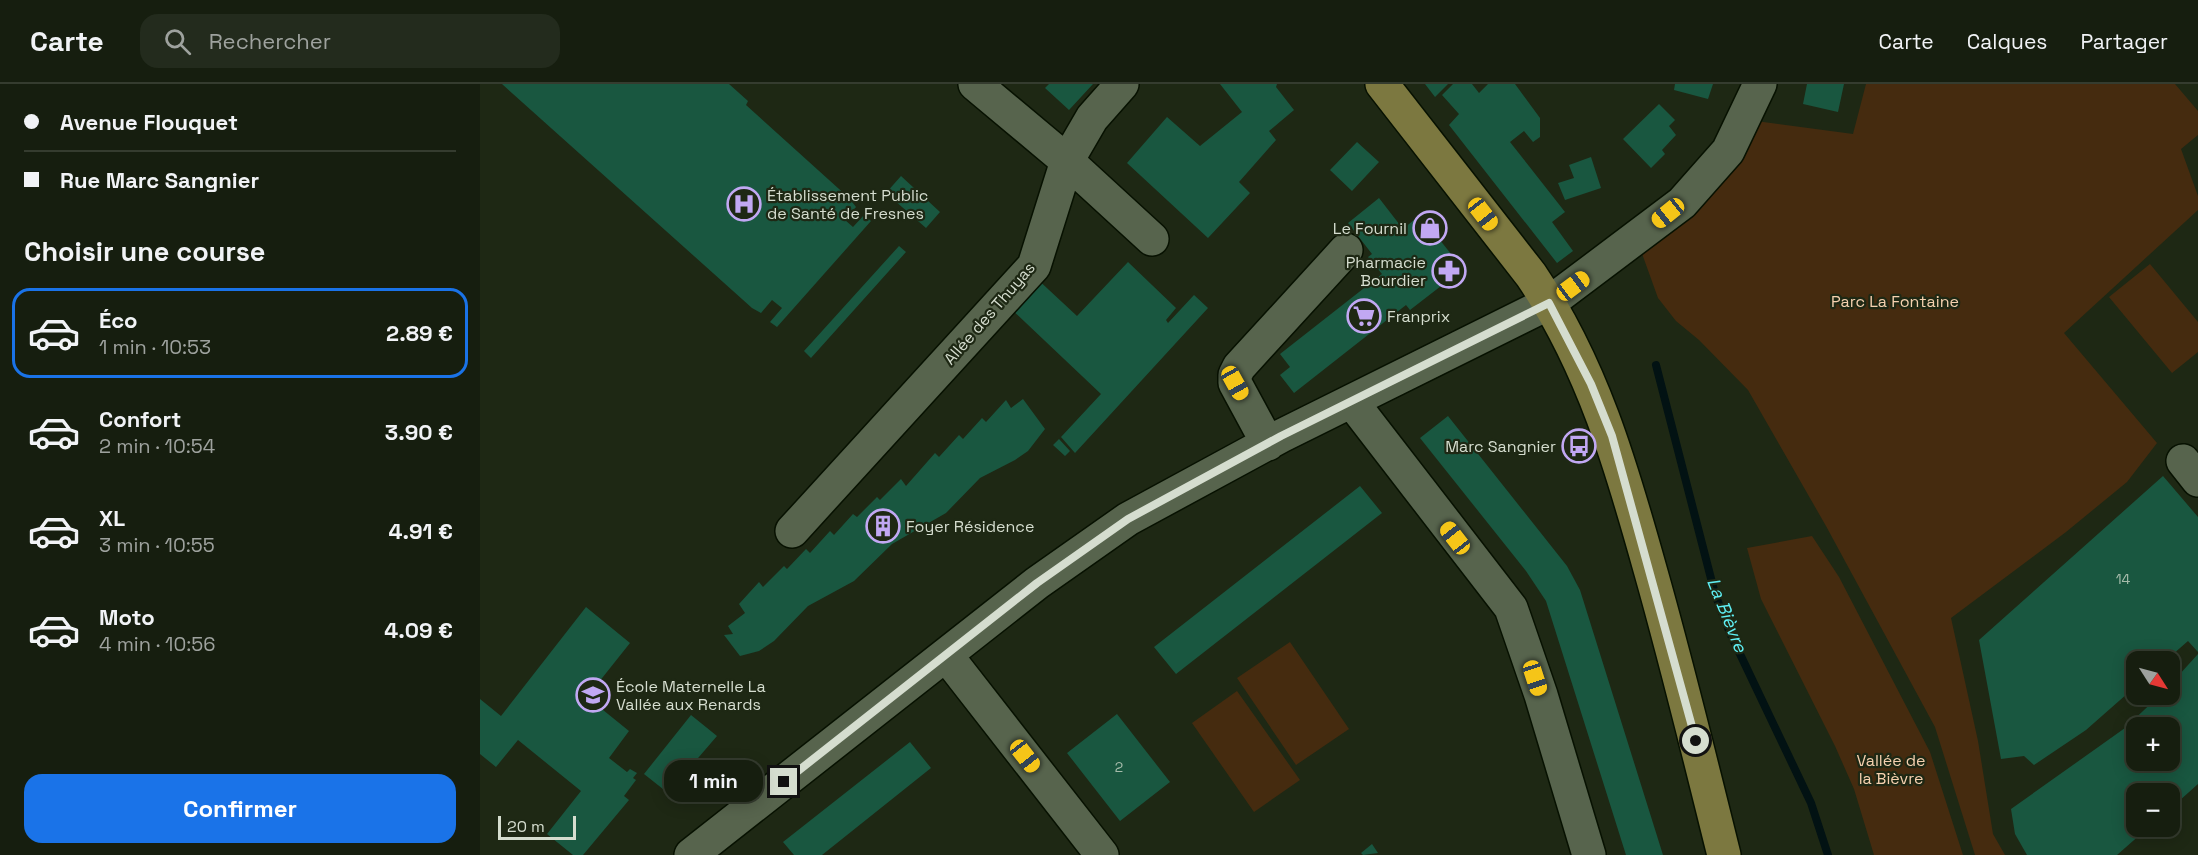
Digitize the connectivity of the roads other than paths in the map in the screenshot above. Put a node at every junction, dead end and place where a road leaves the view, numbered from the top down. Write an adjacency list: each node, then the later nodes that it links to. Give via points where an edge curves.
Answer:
1 (1122, 84): 5 (street, Allée des Thuyas, via 1092,118)
2 (1383, 84): 8 (main road)
3 (1760, 84): 8 (street, via 1728,151 1682,203)
4 (995, 90): 5 (street)
5 (1066, 161): 6 (street); 11 (street, Allée des Thuyas, via 1034,266)
6 (1152, 239)
7 (1346, 250): 10 (street, via 1235,375 1235,383)
8 (1549, 303): 9 (street); 16 (main road, via 1591,384 1612,436 1673,650)
9 (1352, 402): 10 (street); 15 (street, via 1511,608)
10 (1268, 444): 12 (street, via 1128,519 1037,583)
11 (792, 531)
12 (946, 655): 13 (street); 14 (street)
13 (709, 850)
14 (1102, 855)
15 (1589, 855)
16 (1724, 855)

